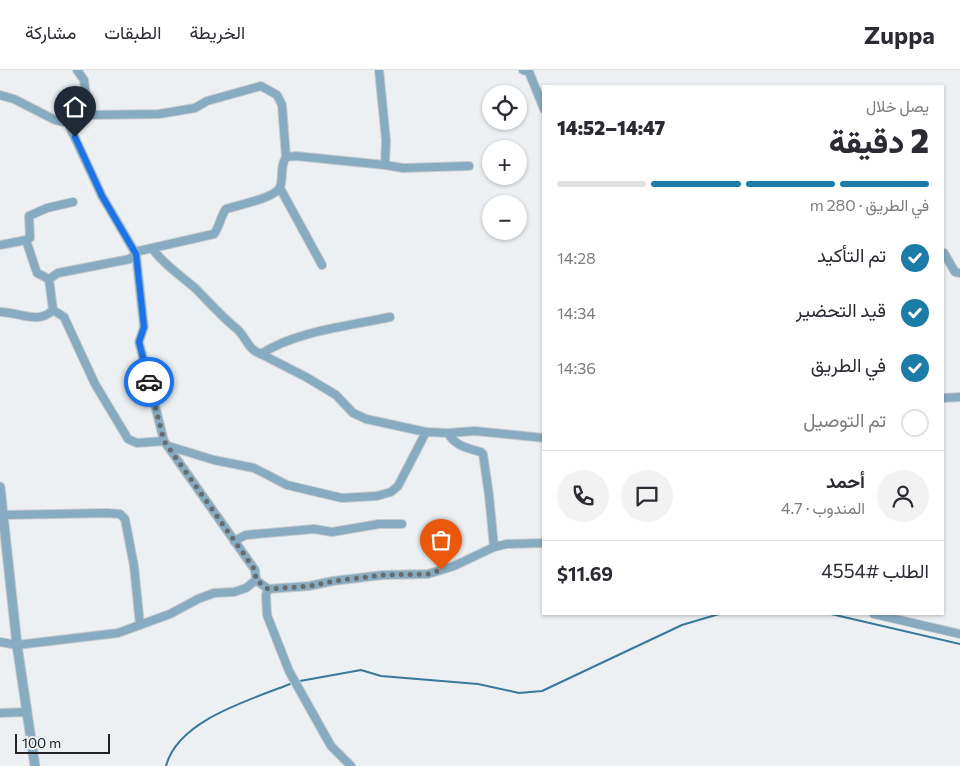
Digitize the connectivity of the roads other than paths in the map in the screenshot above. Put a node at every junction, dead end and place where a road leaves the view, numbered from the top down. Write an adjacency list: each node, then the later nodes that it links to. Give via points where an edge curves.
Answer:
1 (77, 70): 6 (street, via 84,80)
2 (379, 70): 9 (street, via 386,140)
3 (528, 71): 5 (street)
4 (0, 95): 7 (street, via 55,120)
5 (542, 104)
6 (88, 115): 7 (street); 8 (street, via 159,114 195,108 206,101 261,86 277,95 282,105)
7 (68, 122): 17 (street, via 102,196)
8 (286, 157): 9 (street); 11 (street, via 282,164)
9 (385, 165): 10 (street, via 402,168)
10 (469, 166)
11 (280, 188): 15 (street, via 274,194 226,209 214,234); 18 (street)
12 (73, 202): 13 (street, via 29,216 30,238)
13 (26, 240): 14 (street); 20 (street, via 37,273)
14 (0, 245)
15 (152, 248): 17 (street); 24 (street, via 239,330 253,351)
16 (944, 253): 19 (street, via 955,272)
17 (136, 254): 20 (street); 30 (street, via 144,327 139,342)
18 (322, 265)
19 (960, 273)
20 (48, 279): 21 (street)
21 (53, 310): 22 (street, via 46,317 39,318); 30 (street, via 64,317 95,384 128,439 138,443)
22 (0, 312)
23 (390, 317): 24 (street, via 274,345)
24 (261, 354): 27 (street, via 336,395 353,413 366,419)
25 (960, 397): 26 (street)
26 (944, 398)
27 (426, 432): 28 (street); 30 (street, via 398,486 391,492 361,498 342,498 287,485 254,468 214,460)
28 (448, 433): 29 (street, via 475,431); 36 (street, via 451,440 483,454)
29 (542, 438)
30 (166, 443): 34 (street)
31 (0, 487): 32 (street)
32 (2, 517): 40 (street, via 120,514 125,519 134,566); 43 (street)
33 (402, 524): 34 (street, via 379,524 332,532 314,529 246,535)
34 (234, 541): 37 (street, via 255,570)
35 (542, 543): 36 (street)
36 (494, 547): 38 (street, via 428,574 383,575)
37 (256, 580): 38 (street); 40 (street, via 246,588 214,593)
38 (268, 589): 47 (street, via 267,615 289,671 331,746)
39 (878, 615): 41 (street)
40 (140, 625): 43 (street, via 100,636)
41 (960, 634)
42 (0, 642): 43 (street)
43 (18, 645): 44 (street)
44 (27, 712): 45 (street); 46 (street)
45 (0, 713)
46 (35, 766)
47 (351, 766)

